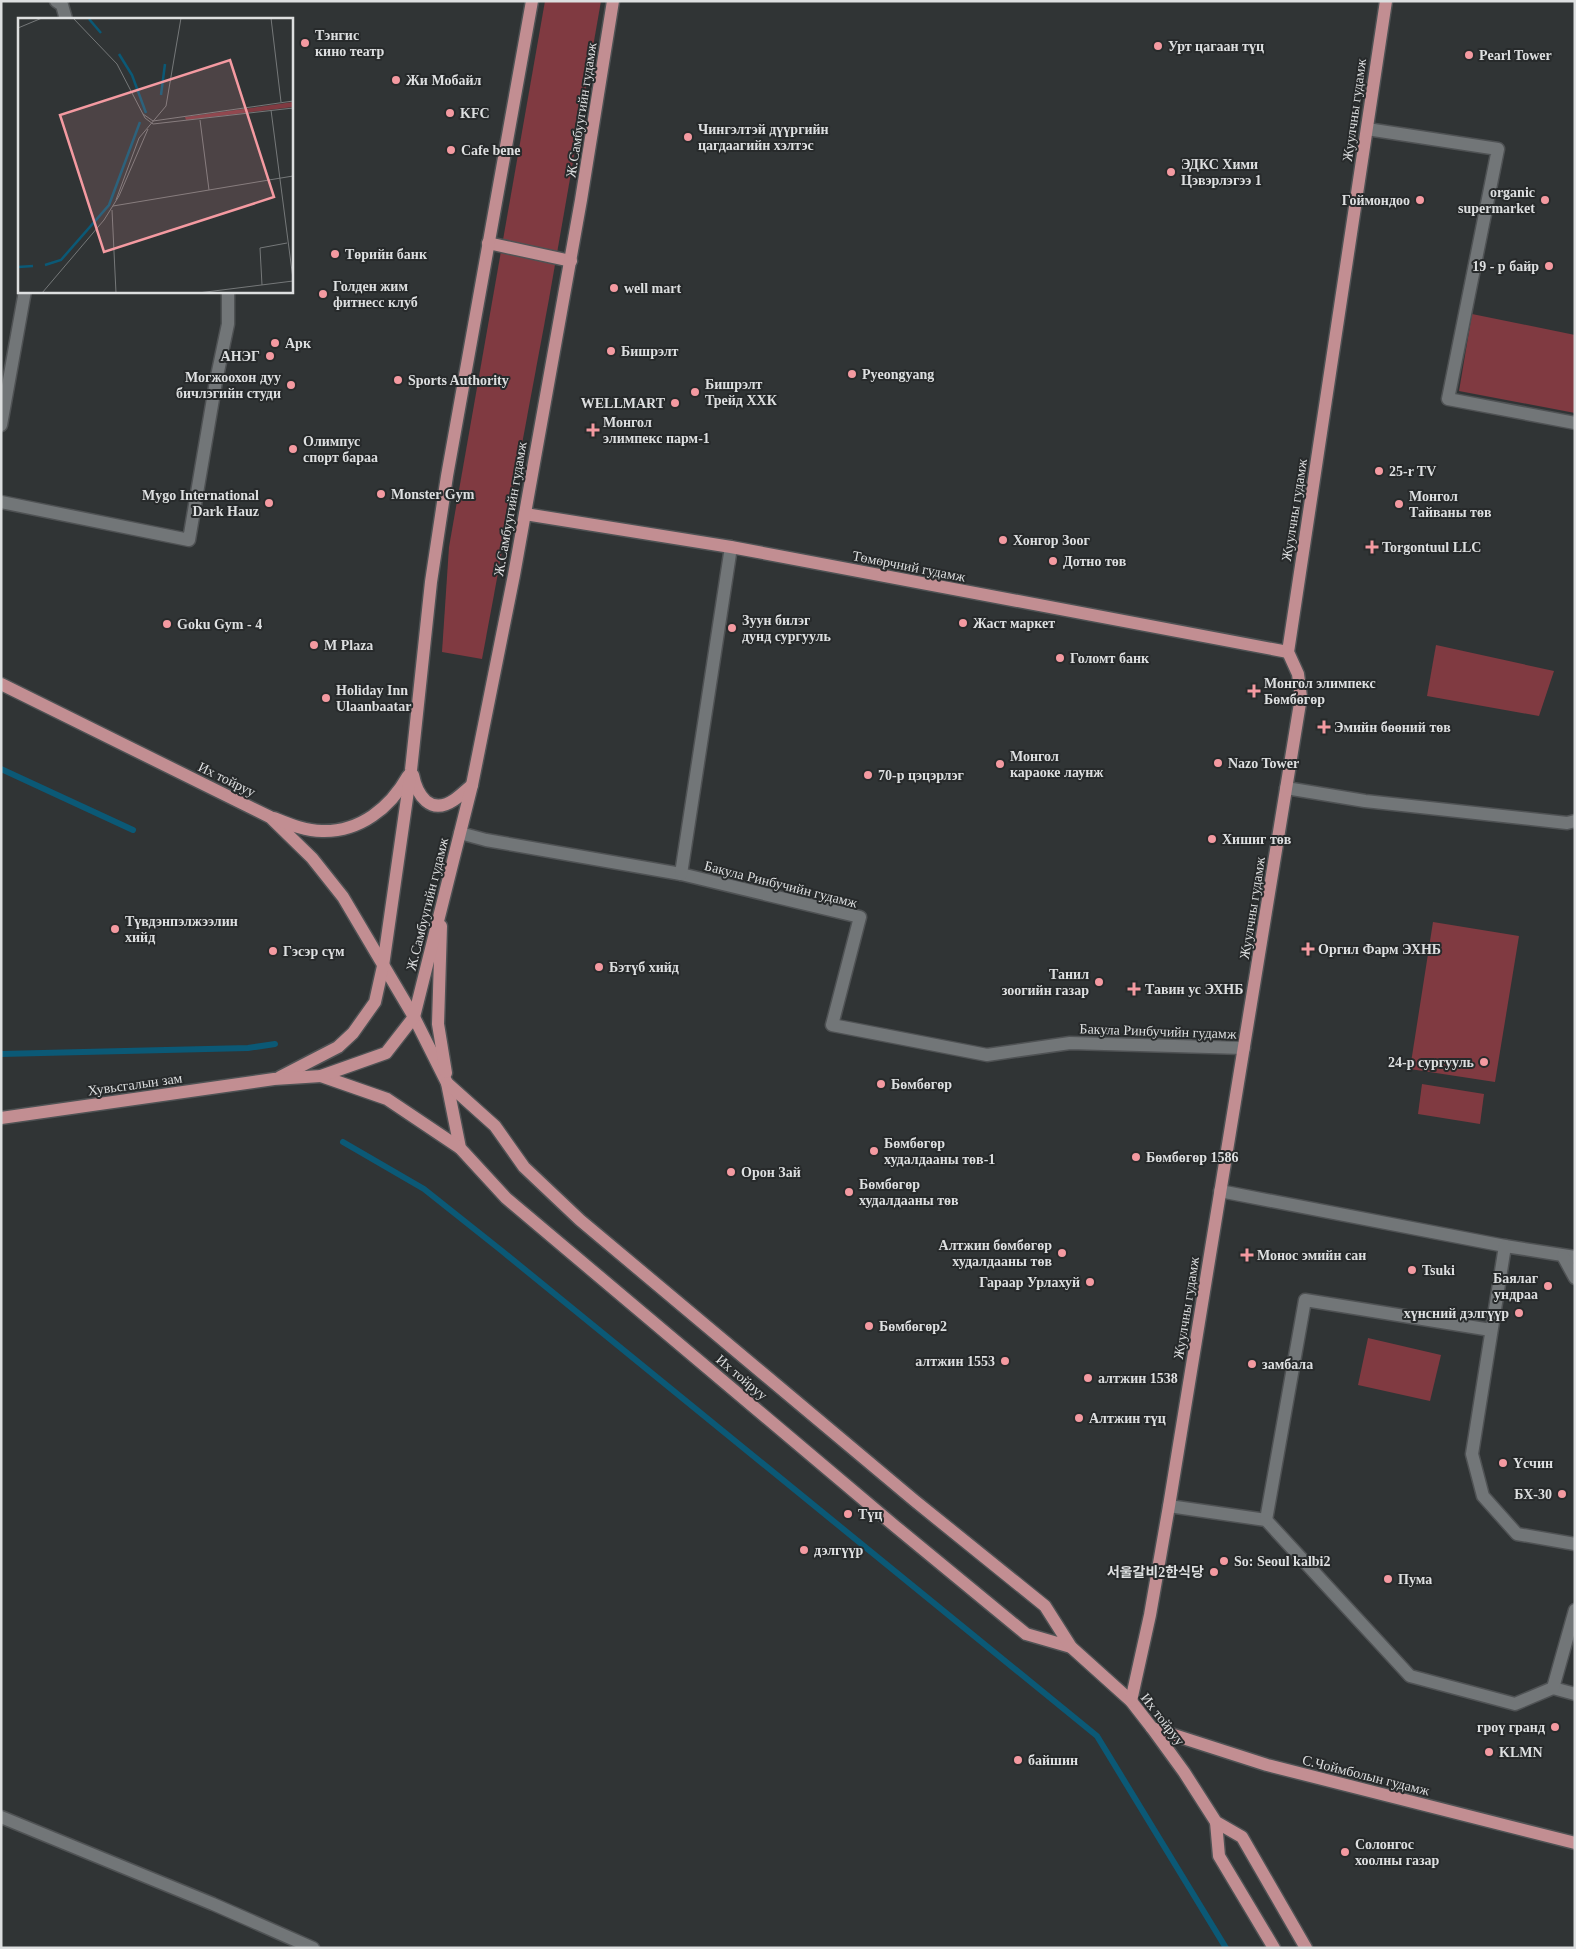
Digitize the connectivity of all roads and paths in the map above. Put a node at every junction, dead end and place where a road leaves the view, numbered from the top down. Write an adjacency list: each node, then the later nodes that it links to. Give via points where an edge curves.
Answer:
1 (56, 1): 5 (street, via 62,5)
2 (532, 1): 7 (main road, Ж.Самбуугийн гудамж)
3 (614, 1): 8 (main road, Ж.Самбуугийн гудамж)
4 (1386, 1): 6 (main road, Жуулчны гудамж)
5 (66, 18)
6 (1367, 129): 12 (street, via 1498,149 1448,399); 16 (main road, Жуулчны гудамж)
7 (488, 243): 8 (main road); 18 (main road, Ж.Самбуугийн гудамж, via 430,582)
8 (571, 261): 14 (main road, Ж.Самбуугийн гудамж)
9 (25, 292): 11 (street)
10 (228, 293): 13 (street, via 228,324 189,540)
11 (1, 424)
12 (1575, 424)
13 (1, 502)
14 (525, 514): 15 (main road, Төмөрчний гудамж); 19 (main road, Ж.Самбуугийн гудамж)
15 (731, 547): 16 (main road, Төмөрчний гудамж); 24 (street)
16 (1288, 652): 20 (main road, Жуулчны гудамж, via 1298,674 1301,697)
17 (1, 684): 21 (main road, Их тойруу)
18 (412, 770): 19 (main road, via 418,792 423,800 433,804 452,802); 21 (main road, via 385,807 357,824 322,831); 26 (main road, Ж.Самбуугийн гудамж)
19 (472, 785): 23 (main road, Ж.Самбуугийн гудамж)
20 (1286, 788): 22 (street, via 1402,805 1566,823); 28 (main road, Жуулчны гудамж)
21 (270, 817): 26 (main road, Их тойруу, via 312,858 343,897)
22 (1575, 821)
23 (460, 832): 24 (street, via 486,840); 25 (main road, Ж.Самбуугийн гудамж)
24 (680, 874): 28 (street, Бакула Ринбучийн гудамж, via 860,918 832,1025 987,1054 1070,1043)
25 (441, 904): 27 (main road, Ж.Самбуугийн гудамж); 31 (main road, via 438,1024)
26 (383, 966): 27 (main road, Их тойруу); 30 (main road, Ж.Самбуугийн гудамж, via 375,1002 353,1033 338,1047)
27 (414, 1017): 29 (main road, via 386,1053); 31 (main road, Их тойруу)
28 (1244, 1048): 34 (main road, Жуулчны гудамж)
29 (321, 1076): 30 (main road, Хувьсгалын зам); 33 (main road, via 387,1099)
30 (274, 1080): 32 (main road, Хувьсгалын зам)
31 (447, 1083): 33 (main road, Их тойруу); 43 (main road, Их тойруу, via 495,1126 524,1166 580,1220 1045,1606)
32 (1, 1118)
33 (460, 1148): 43 (main road, Их тойруу, via 506,1198 561,1246 896,1528 1026,1634)
34 (1220, 1190): 35 (street); 39 (main road, Жуулчны гудамж)
35 (1505, 1246): 36 (street); 38 (street)
36 (1569, 1256): 37 (street)
37 (1575, 1278)
38 (1491, 1330): 40 (street, via 1305,1300); 41 (street, via 1472,1454 1484,1496 1517,1534)
39 (1169, 1506): 40 (street); 46 (main road, Жуулчны гудамж)
40 (1266, 1520): 44 (street, via 1410,1676 1515,1704)
41 (1575, 1544)
42 (1574, 1615): 44 (street)
43 (1071, 1647): 46 (main road, Их тойруу)
44 (1553, 1688): 45 (street)
45 (1575, 1694)
46 (1131, 1701): 47 (main road, Их тойруу)
47 (1152, 1728): 49 (main road, Их тойруу); 50 (main road, С.Чоймболын гудамж, via 1267,1765)
48 (1, 1817): 51 (street)
49 (1216, 1822): 52 (main road, Их тойруу, via 1219,1856); 53 (main road, Их тойруу, via 1242,1837)
50 (1575, 1843)
51 (313, 1948)
52 (1274, 1948)
53 (1306, 1948)

